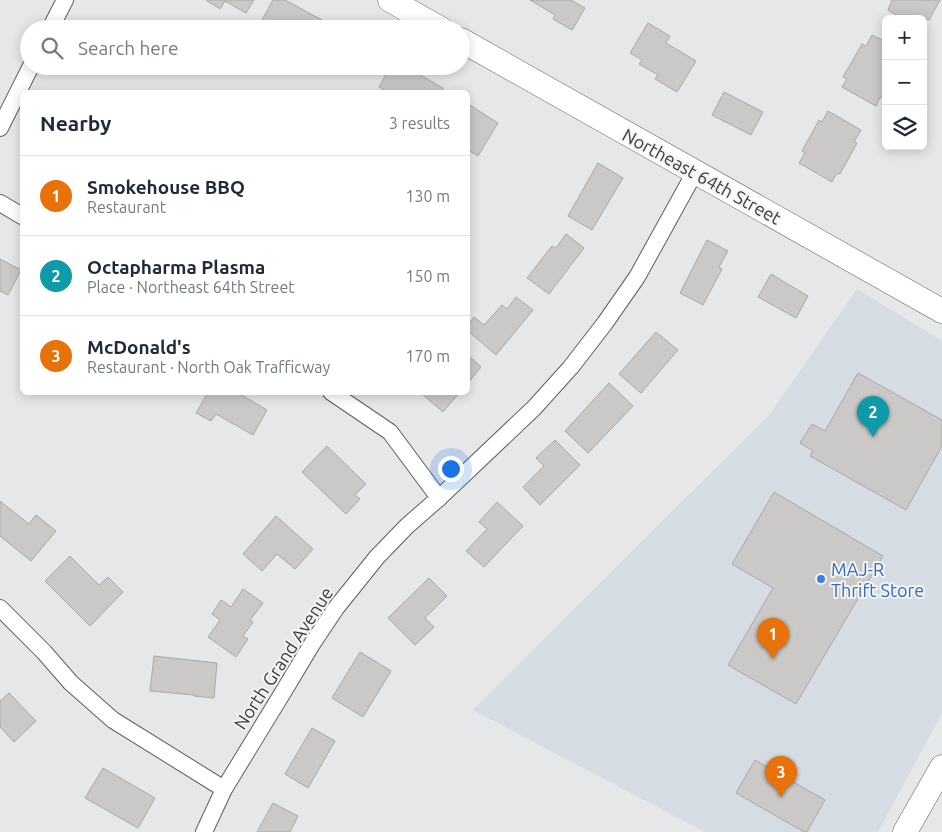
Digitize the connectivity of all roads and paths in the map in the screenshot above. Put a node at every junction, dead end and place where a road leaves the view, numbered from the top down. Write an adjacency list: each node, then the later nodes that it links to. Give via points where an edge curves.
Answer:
1 (65, 0): 3 (street)
2 (390, 0): 4 (street)
3 (55, 20)
4 (425, 20)
5 (470, 45): 8 (street, Northeast 64th Street)
6 (26, 75): 7 (street)
7 (0, 128)
8 (695, 172): 11 (street, Northeast 64th Street); 13 (street, North Grand Avenue, via 637,277 606,323 534,408)
9 (0, 203): 10 (street)
10 (20, 215)
11 (942, 311)
12 (335, 395): 13 (street, via 390,432)
13 (440, 498): 16 (street, North Grand Avenue, via 377,557 336,608)
14 (0, 608): 16 (street, via 71,683 113,720)
15 (942, 767): 18 (street)
16 (224, 789): 17 (street, North Grand Avenue)
17 (204, 832)
18 (905, 832)

